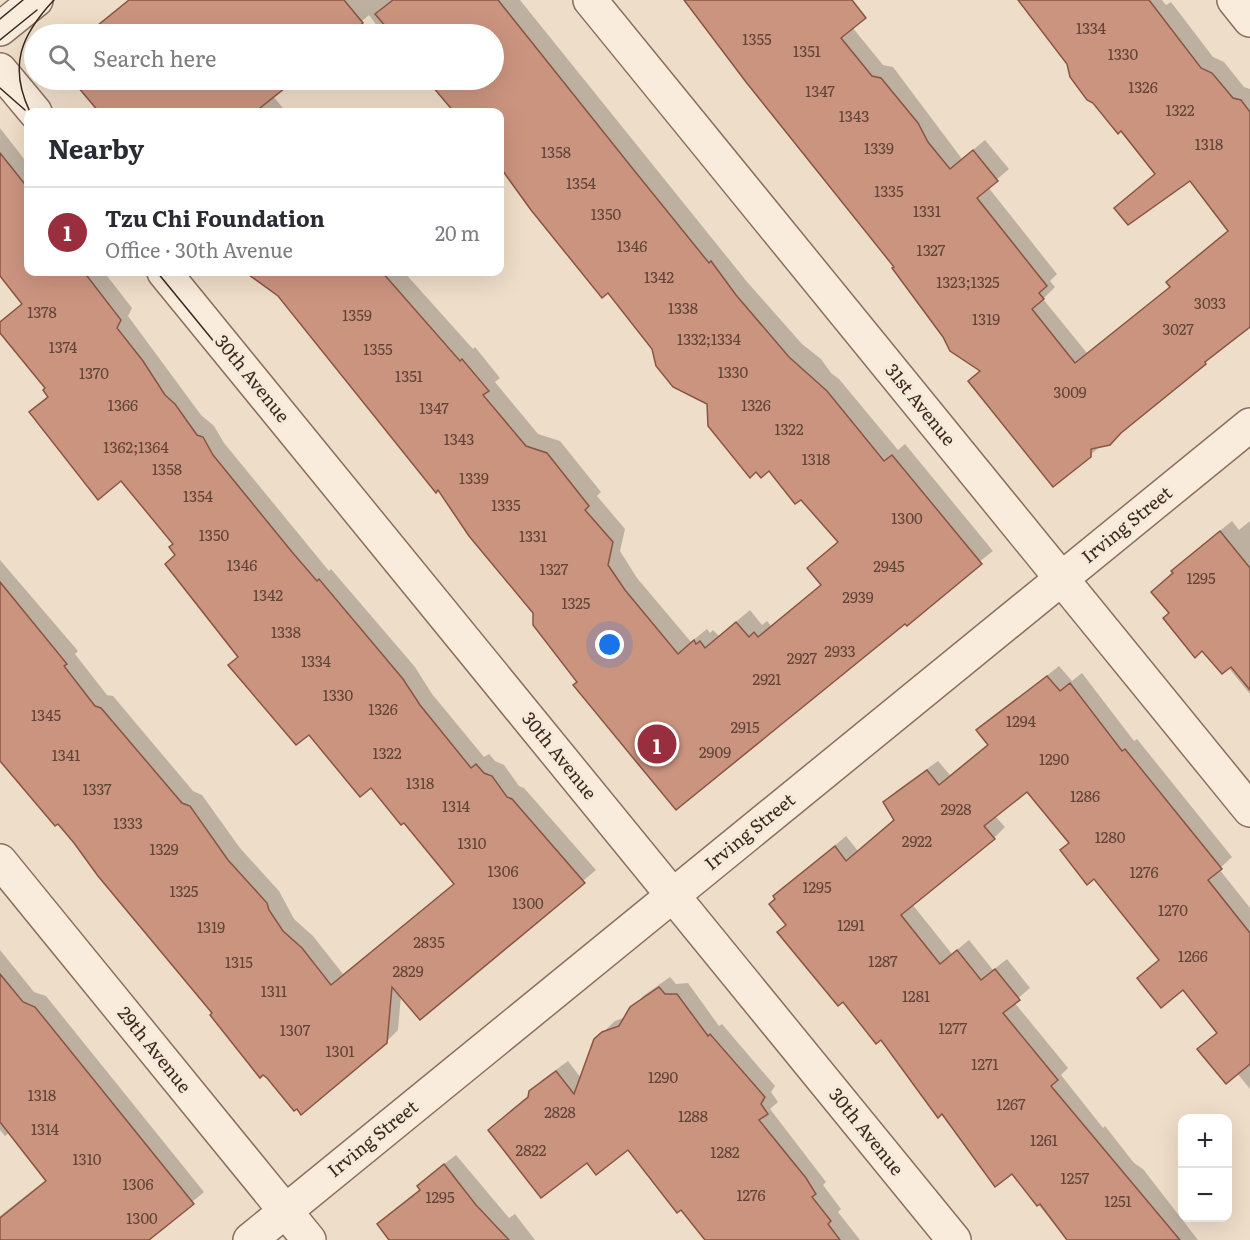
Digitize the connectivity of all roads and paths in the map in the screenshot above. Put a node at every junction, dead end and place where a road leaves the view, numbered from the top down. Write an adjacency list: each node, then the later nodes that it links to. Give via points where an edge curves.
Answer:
1 (36, 0): 5 (street)
2 (590, 0): 10 (street, 31st Avenue)
3 (1234, 0): 4 (street)
4 (1250, 20)
5 (0, 29)
6 (0, 70): 7 (street)
7 (31, 108)
8 (167, 276): 13 (street, 30th Avenue)
9 (1250, 425): 10 (street, Irving Street)
10 (1061, 579): 11 (street, 31st Avenue); 13 (street, Irving Street)
11 (1250, 810)
12 (0, 861): 14 (street, 29th Avenue)
13 (673, 895): 14 (street, Irving Street); 17 (street, 30th Avenue)
14 (285, 1211): 15 (street, Irving Street); 16 (street, 29th Avenue)
15 (250, 1240)
16 (309, 1240)
17 (954, 1240)

